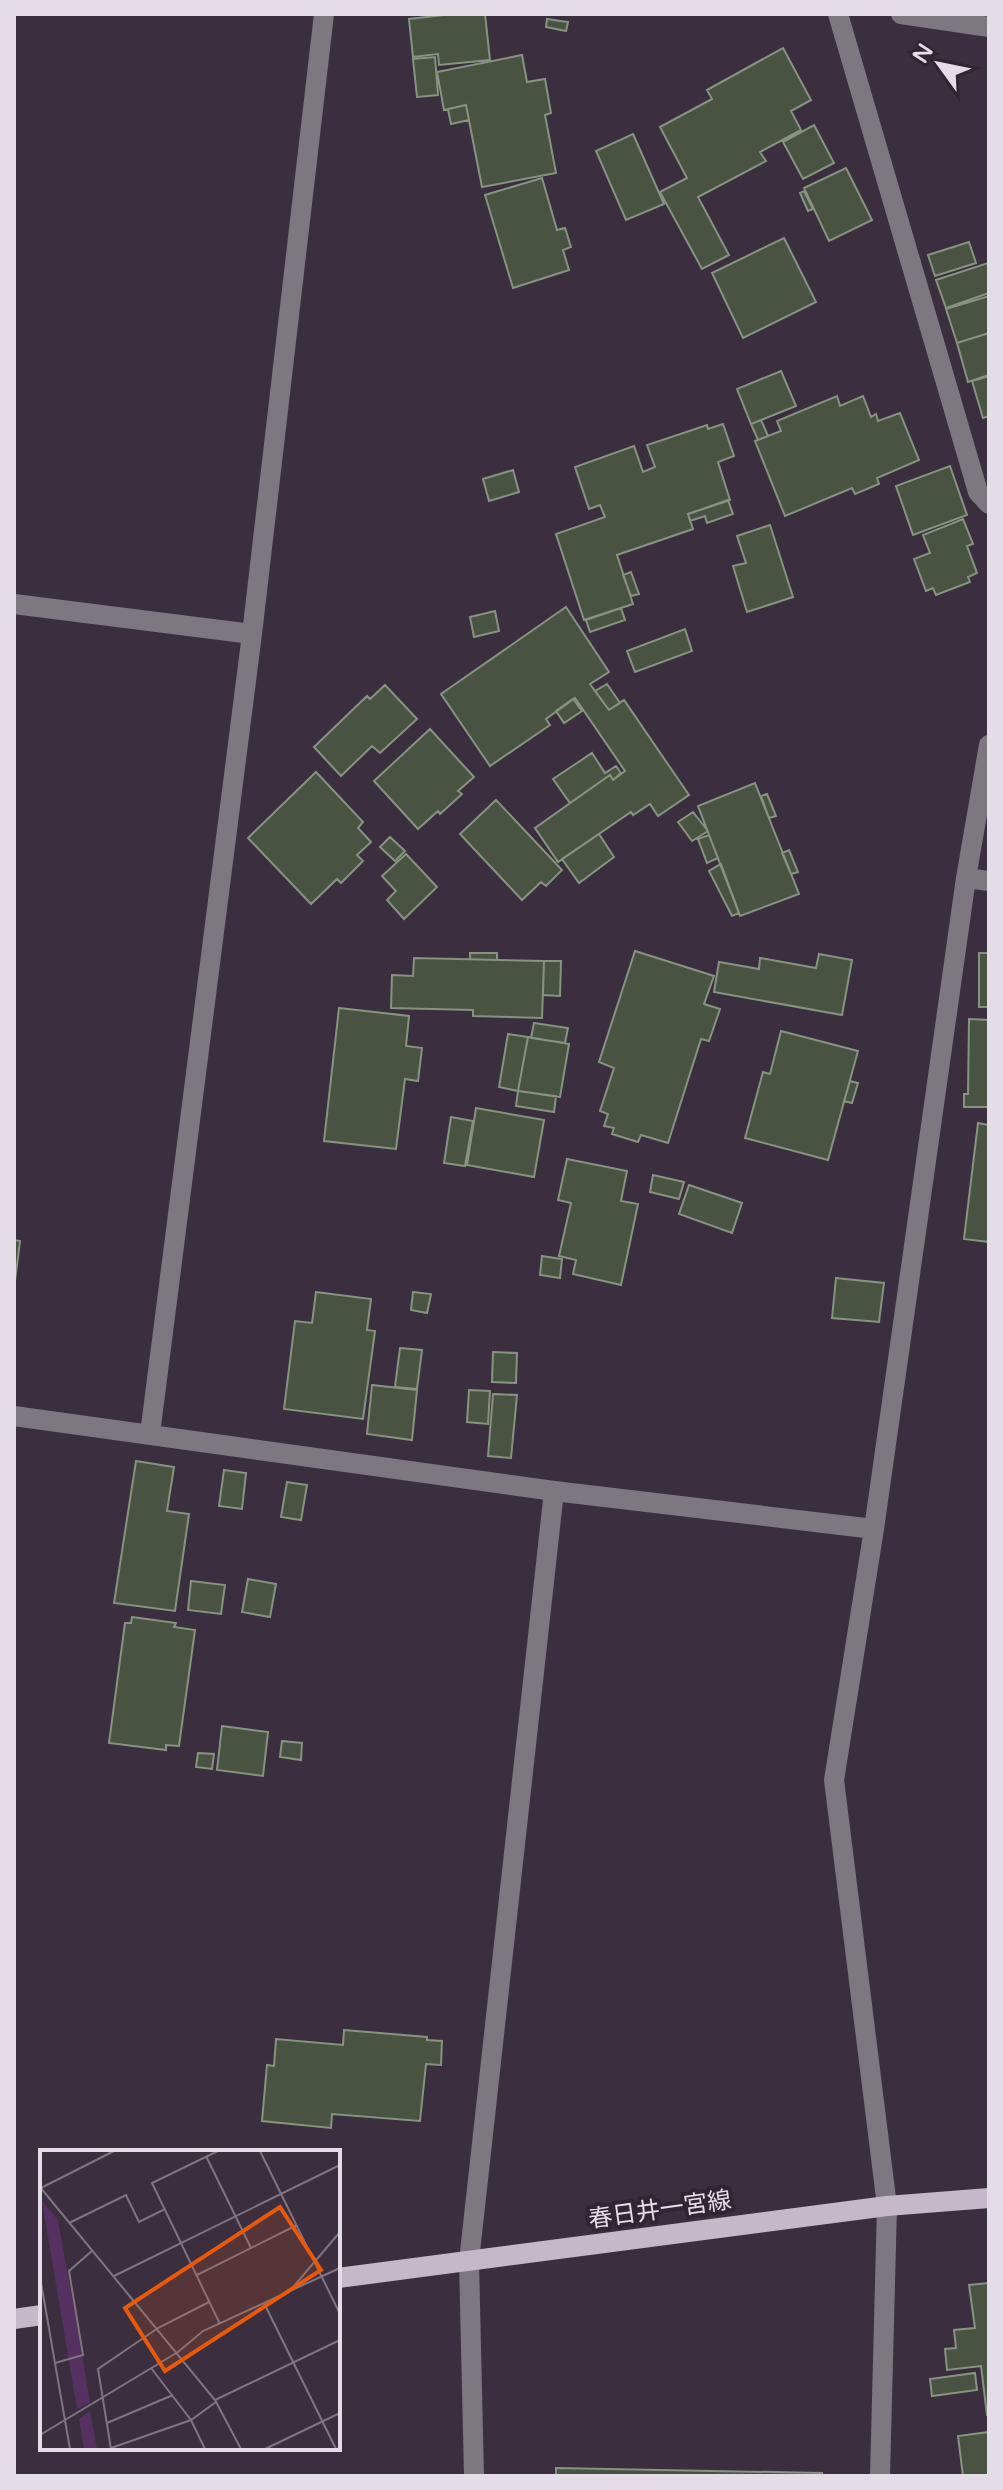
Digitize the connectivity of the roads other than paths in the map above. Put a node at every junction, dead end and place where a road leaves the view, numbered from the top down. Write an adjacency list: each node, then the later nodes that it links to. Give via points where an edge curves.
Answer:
1 (324, 14): 7 (street)
2 (838, 14): 5 (street, via 978,492)
3 (901, 14): 4 (street)
4 (989, 27)
5 (989, 504)
6 (14, 604): 7 (street)
7 (252, 634): 12 (street)
8 (989, 745): 9 (street)
9 (966, 878): 10 (street); 14 (street)
10 (989, 881)
11 (14, 1416): 12 (street)
12 (150, 1434): 13 (street)
13 (554, 1491): 14 (street); 17 (street)
14 (874, 1529): 16 (street, via 834,1780)
15 (989, 2198): 16 (main road, 春日井一宮線)
16 (887, 2206): 17 (main road, 春日井一宮線); 22 (street)
17 (469, 2261): 18 (main road, 春日井一宮線); 21 (street)
18 (340, 2278)
19 (40, 2315): 20 (main road)
20 (14, 2319)
21 (474, 2476)
22 (880, 2476)

